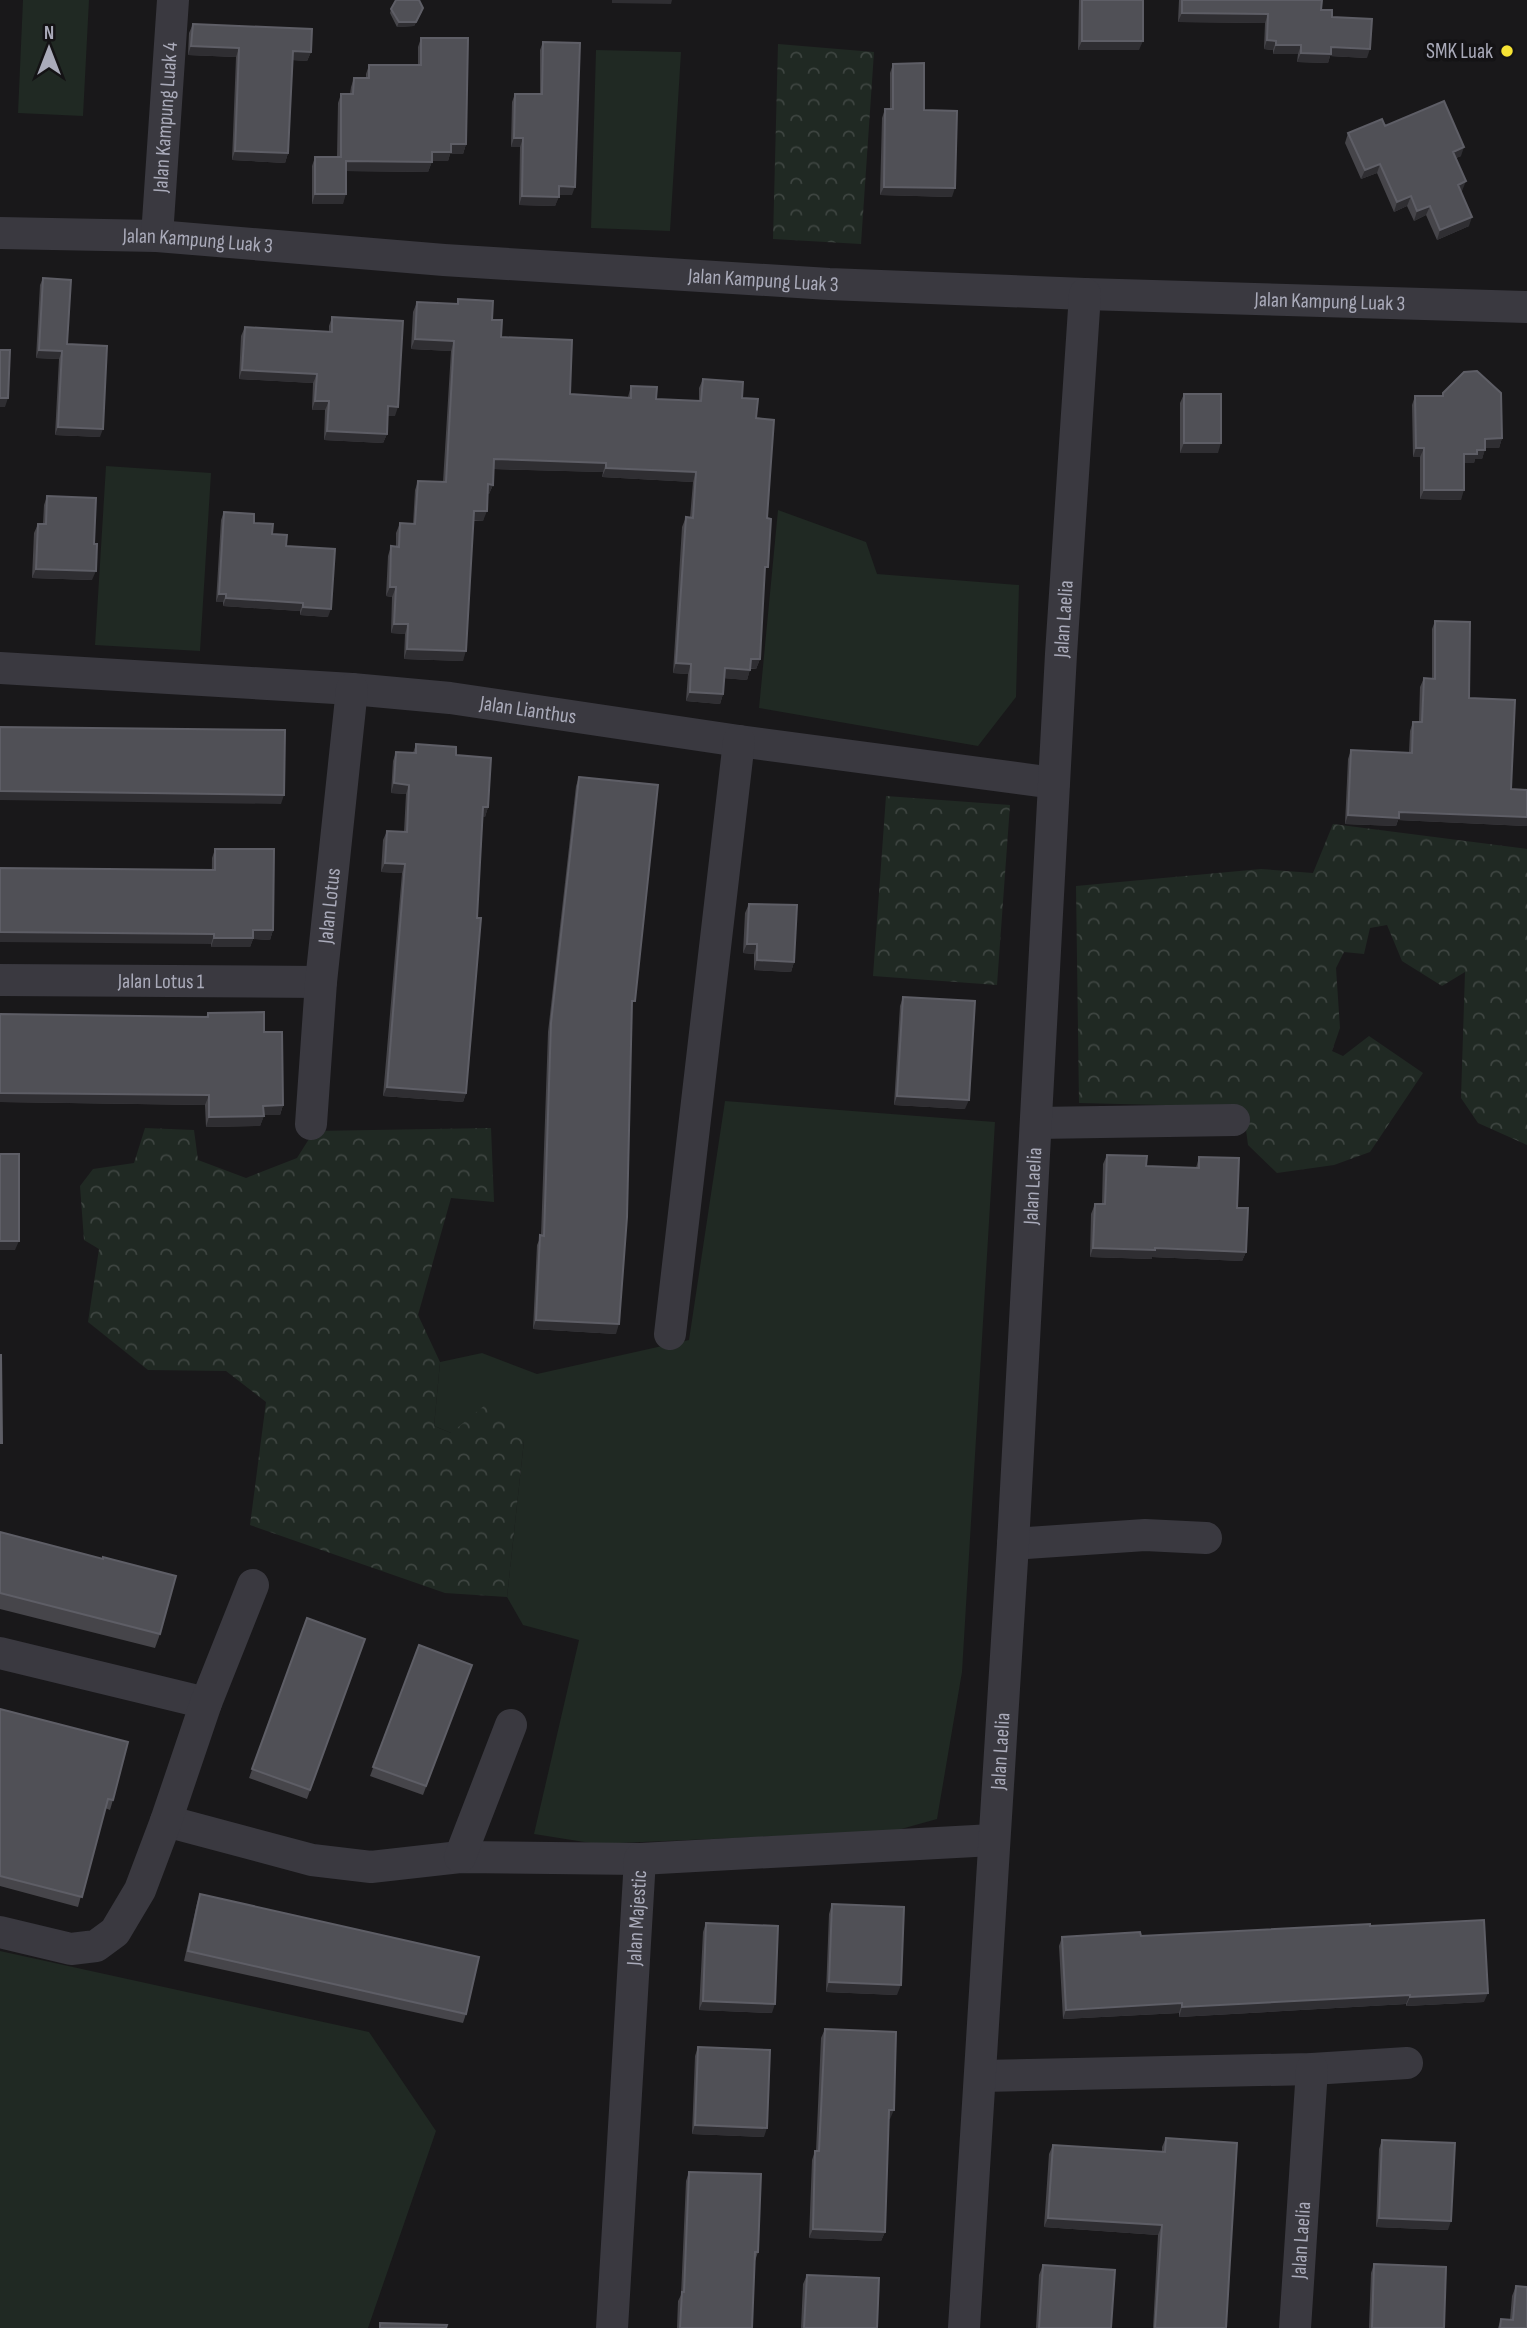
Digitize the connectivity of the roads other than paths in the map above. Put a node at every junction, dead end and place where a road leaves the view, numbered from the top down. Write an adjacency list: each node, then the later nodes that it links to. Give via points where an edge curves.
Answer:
1 (173, 0): 3 (street, Jalan Kampung Luak 4)
2 (0, 233): 3 (street, Jalan Kampung Luak 3)
3 (157, 236): 4 (street, Jalan Kampung Luak 3, via 595,270)
4 (1085, 294): 5 (street, Jalan Kampung Luak 3); 9 (street, Jalan Laelia)
5 (1527, 307)
6 (0, 668): 7 (street, Jalan Lianthus)
7 (352, 689): 8 (street, Jalan Lianthus, via 450,698); 11 (street, Jalan Lotus)
8 (739, 741): 9 (street, Jalan Lianthus); 15 (street)
9 (1054, 783): 13 (street, Jalan Laelia)
10 (0, 980): 11 (street, Jalan Lotus 1)
11 (321, 982): 14 (street, Jalan Lotus)
12 (1234, 1120): 13 (street)
13 (1037, 1123): 17 (street, Jalan Laelia)
14 (311, 1124)
15 (670, 1334)
16 (1206, 1538): 17 (street, via 1145,1535)
17 (1013, 1544): 23 (street, Jalan Laelia)
18 (253, 1586): 20 (street)
19 (0, 1653): 20 (street)
20 (206, 1703): 22 (street)
21 (511, 1725): 24 (street)
22 (166, 1821): 24 (street, via 312,1860 371,1867); 26 (street, via 140,1890 116,1933 96,1946 71,1948)
23 (993, 1840): 25 (street, Jalan Majestic); 29 (street, Jalan Laelia)
24 (460, 1857): 25 (street)
25 (640, 1859): 30 (street, Jalan Majestic)
26 (0, 1932)
27 (1407, 2063): 28 (street)
28 (1312, 2069): 29 (street); 32 (street, Jalan Laelia)
29 (981, 2076): 31 (street, Jalan Laelia)
30 (612, 2328)
31 (964, 2328)
32 (1295, 2328)

